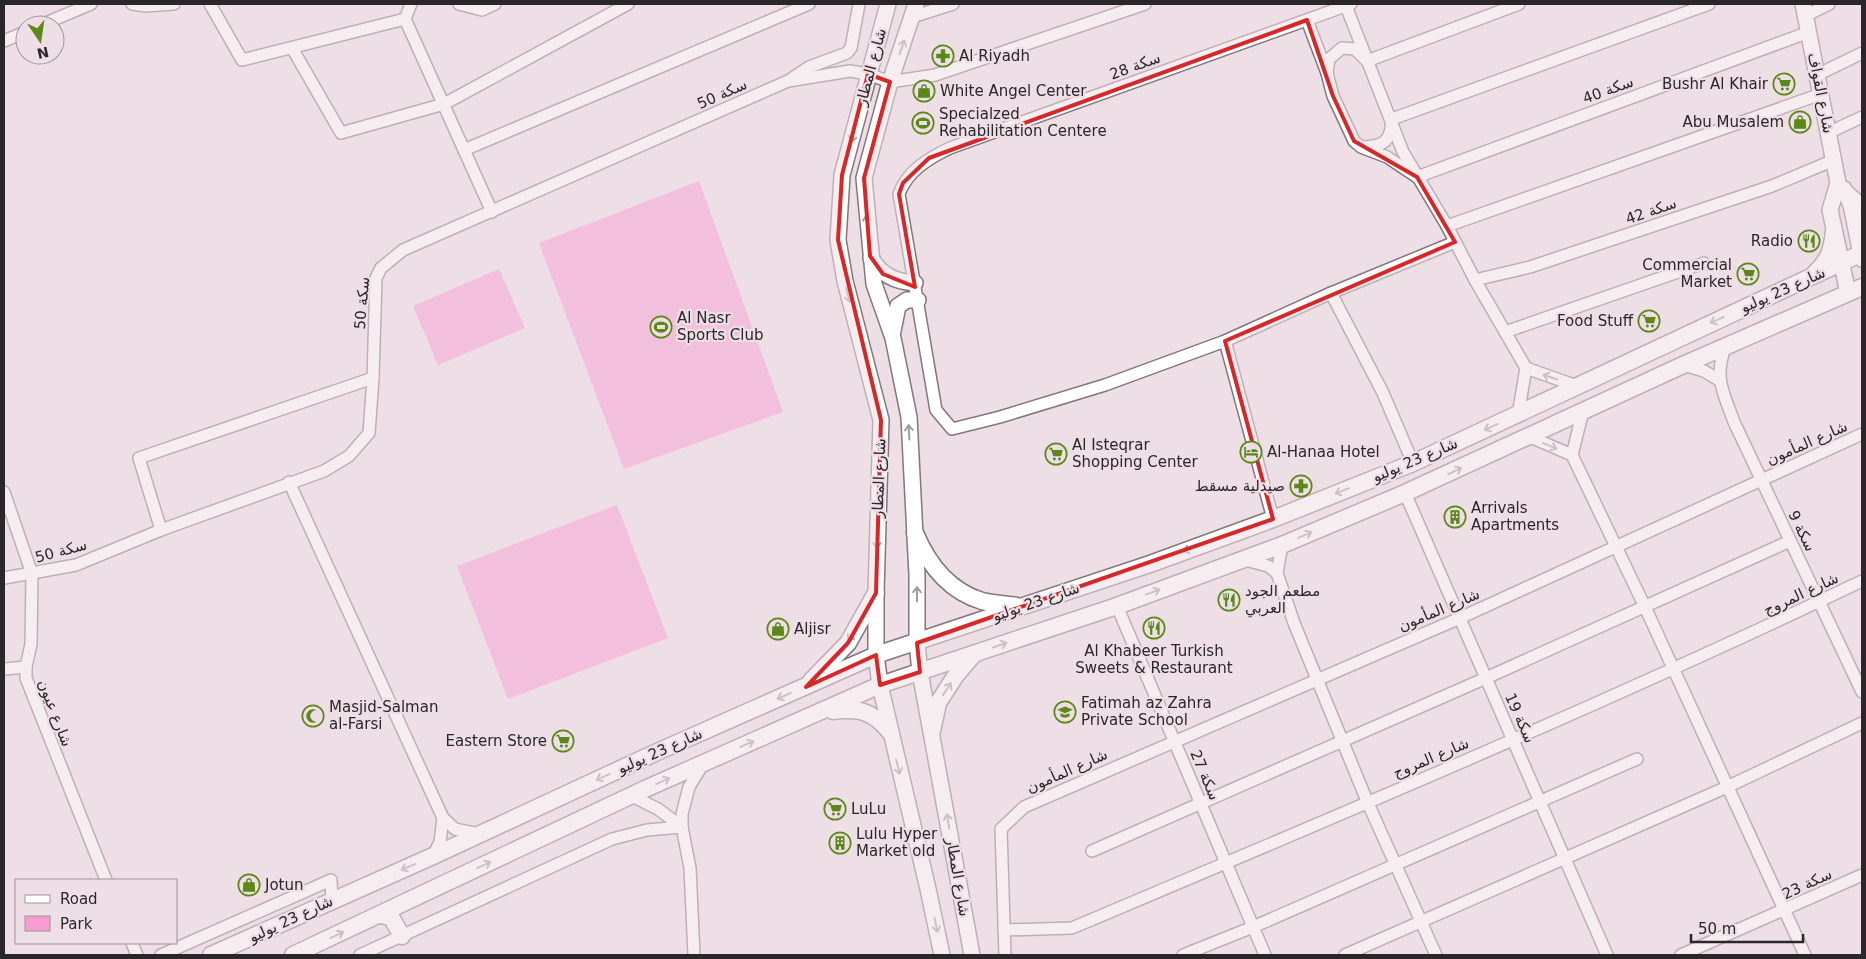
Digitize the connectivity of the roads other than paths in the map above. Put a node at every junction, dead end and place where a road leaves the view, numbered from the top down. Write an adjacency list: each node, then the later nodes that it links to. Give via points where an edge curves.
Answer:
1 (91, 4): 20 (street)
2 (132, 4): 3 (street)
3 (174, 4)
4 (210, 4): 24 (street, via 242,60)
5 (411, 4): 21 (street)
6 (460, 4): 7 (street, via 482,10)
7 (495, 4)
8 (628, 4): 33 (street)
9 (809, 4): 38 (street)
10 (859, 4): 30 (street, via 851,48 847,53 809,67)
11 (888, 4): 28 (street, شارع المطار)
12 (953, 4): 18 (street)
13 (1145, 4): 31 (street, via 968,66)
14 (1519, 4): 26 (street)
15 (1710, 4): 35 (street)
16 (1829, 4): 19 (street)
17 (1349, 5): 22 (street, سكة 28); 26 (street)
18 (914, 10): 31 (street, شارع المطار, one-way to 18)
19 (1804, 10): 23 (street, شارع القواف)
20 (65, 15)
21 (405, 19): 24 (street); 33 (street)
22 (1308, 20): 27 (street); 53 (street, سكة 28, via 929,158 903,183 899,194)
23 (1809, 32): 29 (street, شارع القواف); 40 (street, سكة 40)
24 (292, 48): 33 (street, via 341,133)
25 (1862, 53): 29 (street)
26 (1367, 61): 27 (street, via 1355,49 1342,48 1329,59); 35 (street)
27 (1327, 73): 37 (street, via 1333,96 1354,141)
28 (868, 74): 30 (street, سكة 50, via 850,71); 31 (street, سكة 50); 87 (street, شارع المطار, one-way to 87, via 842,175 838,240 845,281 881,420)
29 (1817, 75): 32 (street, شارع القواف)
30 (788, 81): 43 (street, سكة 50)
31 (890, 82): 48 (street, شارع المطار, one-way to 31, via 864,178)
32 (1821, 94): 36 (street, شارع القواف); 44 (street)
33 (444, 104): 38 (street)
34 (1862, 117): 36 (street)
35 (1392, 120): 37 (street, via 1392,133 1388,140 1381,145); 40 (street, via 1403,152)
36 (1828, 133): 39 (street, شارع القواف)
37 (1361, 147): 40 (street, via 1387,158)
38 (464, 150): 43 (street)
39 (1834, 160): 41 (street, شارع القواف); 51 (street, سكة 42, via 1772,186 1530,267)
40 (1417, 177): 44 (street)
41 (1843, 188): 42 (main road); 45 (street, شارع القواف, via 1830,210); 47 (street, شارع القواف)
42 (1862, 207)
43 (492, 212): 63 (street, سكة 50, via 403,250 380,268 376,278)
44 (1447, 226): 46 (street)
45 (1834, 231): 50 (street, شارع القواف); 52 (main road, via 1832,252)
46 (1456, 242): 51 (street); 55 (street)
47 (1862, 255): 50 (main road, شارع 23 يوليو)
48 (870, 256): 53 (street, via 883,274); 58 (street, شارع المطار, via 874,284)
49 (1704, 263): 57 (street)
50 (1841, 264): 52 (main road, شارع 23 يوليو); 54 (street, شارع القواف)
51 (1475, 280): 57 (street)
52 (1807, 280): 65 (main road, شارع 23 يوليو, one-way to 65)
53 (914, 284): 56 (street)
54 (1855, 290): 60 (main road, شارع 23 يوليو)
55 (1331, 293): 59 (street); 71 (street, via 1383,393)
56 (918, 300): 58 (street, via 907,300 898,306); 59 (street, via 936,410 952,429 1105,385)
57 (1505, 332): 62 (street)
58 (893, 338): 78 (street, شارع المطار, one-way to 58, via 908,417)
59 (1225, 341): 76 (street)
60 (1725, 347): 61 (main road, شارع 23 يوليو); 64 (street, سكة 9)
61 (1683, 365): 64 (street, via 1704,371); 66 (main road, شارع 23 يوليو)
62 (1526, 368): 65 (street, one-way to 62); 67 (street)
63 (373, 378): 73 (street, سكة 50, via 369,433 361,443 349,456 324,471); 77 (street, via 139,458)
64 (1719, 380): 72 (street, سكة 9)
65 (1574, 385): 67 (main road, شارع 23 يوليو)
66 (1583, 411): 69 (main road, شارع 23 يوليو); 70 (street)
67 (1518, 415): 71 (main road, شارع 23 يوليو, one-way to 71)
68 (1862, 434): 72 (street, شارع المأمون)
69 (1528, 436): 70 (street, one-way to 70); 75 (main road, شارع 23 يوليو, one-way to 69)
70 (1572, 455): 81 (street)
71 (1413, 463): 76 (main road, شارع 23 يوليو, one-way to 76)
72 (1761, 480): 79 (street, سكة 9); 81 (street, شارع المأمون)
73 (288, 482): 77 (street, سكة 50); 119 (street)
74 (4, 492): 84 (street, شارع عيون)
75 (1406, 493): 80 (main road, شارع 23 يوليو, one-way to 75); 92 (street, سكة 19)
76 (1272, 518): 89 (main road, شارع 23 يوليو, one-way to 89, via 1150,564)
77 (161, 530): 84 (street, سكة 50, via 76,565)
78 (915, 533): 89 (main road, via 923,553 946,582 982,601); 93 (street, شارع المطار, one-way to 78)
79 (1790, 541): 88 (street, سكة 9); 91 (street)
80 (1282, 545): 82 (main road, شارع 23 يوليو); 83 (street)
81 (1617, 547): 91 (street); 92 (street, شارع المأمون)
82 (1241, 559): 83 (street, via 1268,566); 90 (main road, شارع 23 يوليو, one-way to 82)
83 (1277, 573): 101 (street)
84 (32, 574): 85 (street, سكة 50); 96 (street, شارع عيون, via 31,644)
85 (4, 578)
86 (1862, 582): 88 (street, شارع المروج)
87 (876, 593): 95 (street, شارع المطار); 103 (main road, one-way to 103, via 848,643)
88 (1819, 602): 98 (street, شارع المروج); 104 (street, سكة 9)
89 (1022, 606): 93 (main road, شارع 23 يوليو)
90 (1116, 606): 94 (main road, شارع 23 يوليو, one-way to 90); 111 (street, سكة 27)
91 (1645, 607): 98 (street); 100 (street)
92 (1460, 618): 100 (street, سكة 19); 101 (street, شارع المأمون)
93 (917, 643): 95 (main road, شارع 23 يوليو); 99 (street, شارع المطار)
94 (974, 654): 99 (main road, شارع 23 يوليو); 107 (main road, one-way to 94, via 938,702)
95 (876, 655): 102 (street, شارع المطار); 103 (main road, شارع 23 يوليو)
96 (26, 667): 97 (street); 128 (street, شارع عيون, via 29,688)
97 (4, 669)
98 (1674, 669): 110 (street, شارع المروج); 114 (street)
99 (920, 672): 102 (main road, شارع 23 يوليو); 107 (street, شارع المطار)
100 (1486, 678): 109 (street); 110 (street, سكة 19)
101 (1316, 679): 109 (street); 111 (street, شارع المأمون)
102 (880, 685): 105 (main road, شارع 23 يوليو); 108 (street, شارع المطار)
103 (806, 687): 121 (main road, شارع 23 يوليو, one-way to 121)
104 (1862, 692)
105 (816, 712): 108 (main road, via 855,709 879,719); 113 (main road, شارع 23 يوليو, one-way to 105)
106 (1862, 723): 114 (street)
107 (932, 731): 142 (street, شارع المطار, one-way to 107)
108 (890, 732): 141 (street, شارع المطار, one-way to 141)
109 (1342, 740): 116 (street); 118 (street)
110 (1514, 740): 116 (street, شارع المروج); 117 (street, سكة 19)
111 (1174, 741): 118 (street, سكة 27); 134 (street, شارع المأمون, via 1024,807 1001,829)
112 (1637, 758): 117 (street)
113 (703, 764): 115 (main road, شارع 23 يوليو, one-way to 113); 120 (street, via 689,787)
114 (1727, 787): 124 (street); 130 (street)
115 (632, 796): 120 (street, via 658,809); 131 (main road, شارع 23 يوليو, one-way to 115)
116 (1367, 801): 125 (street, شارع المروج); 126 (street)
117 (1540, 802): 124 (street, سكة 19); 126 (street)
118 (1201, 803): 122 (street); 125 (street, سكة 27)
119 (443, 818): 121 (street, via 463,832); 123 (street, via 440,842)
120 (682, 827): 135 (street, via 646,830 612,840); 140 (street, via 690,868)
121 (480, 834): 123 (main road, شارع 23 يوليو)
122 (1092, 851)
123 (433, 856): 129 (main road, شارع 23 يوليو, one-way to 129)
124 (1565, 858): 132 (street); 148 (street, سكة 19)
125 (1227, 862): 133 (street, سكة 27); 134 (street, شارع المروج, via 1072,928)
126 (1396, 865): 132 (street); 133 (street)
127 (1862, 875): 130 (street, 23 سكة)
128 (106, 879)
129 (332, 900): 136 (street, via 332,880); 137 (main road, شارع 23 يوليو)
130 (1784, 911): 149 (street, 23 سكة); 150 (street)
131 (380, 915): 135 (main road, via 393,919); 138 (main road, شارع 23 يوليو, one-way to 131)
132 (1420, 922): 146 (street); 147 (street)
133 (1253, 927): 144 (street); 145 (street, سكة 27)
134 (1004, 930): 143 (street, شارع المأمون)
135 (402, 936): 139 (street)
136 (162, 955)
137 (211, 955)
138 (293, 955)
139 (360, 955)
140 (694, 955)
141 (942, 955)
142 (972, 955)
143 (1005, 955)
144 (1183, 955)
145 (1265, 955)
146 (1345, 955)
147 (1436, 955)
148 (1607, 955)
149 (1681, 955)
150 (1805, 955)

